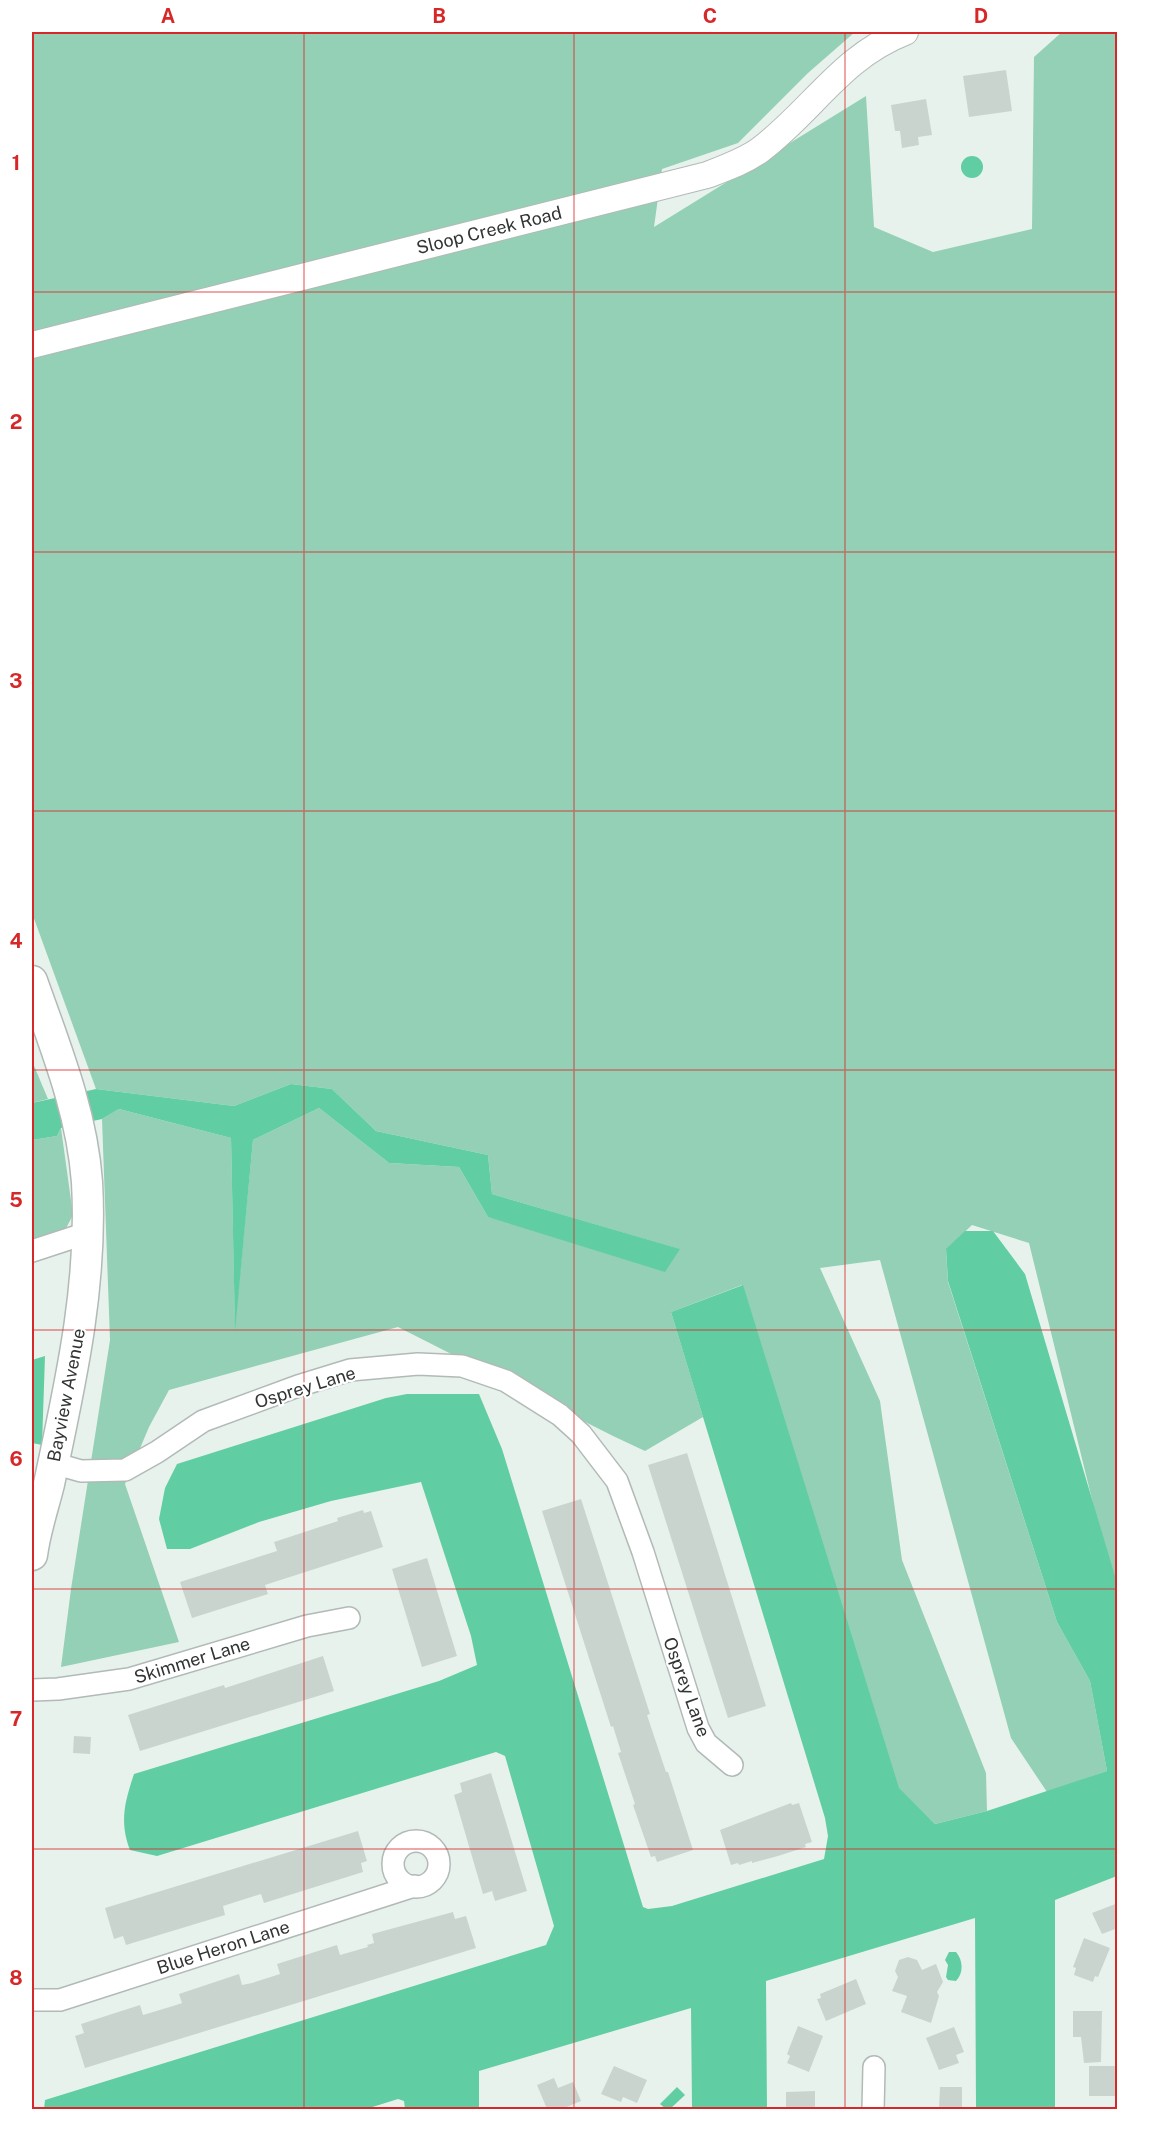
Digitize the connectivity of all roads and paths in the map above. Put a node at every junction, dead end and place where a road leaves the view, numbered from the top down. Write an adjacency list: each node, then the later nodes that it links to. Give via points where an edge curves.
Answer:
1 (904, 32): 2 (street, Sloop Creek Road, via 852,61 758,151 707,175)
2 (32, 345)
3 (32, 981): 4 (main road, Bayview Avenue, via 70,1090 78,1125 87,1181)
4 (87, 1233): 5 (street); 6 (main road, Bayview Avenue, via 76,1355)
5 (32, 1251)
6 (53, 1462): 7 (main road, Bayview Avenue); 10 (street, Osprey Lane, via 81,1472 125,1470 203,1420 350,1370 418,1364 462,1366 506,1381 560,1415 581,1434 617,1481 698,1728 706,1743)
7 (32, 1552)
8 (349, 1618): 9 (street, Skimmer Lane, via 307,1626 129,1679)
9 (32, 1690)
10 (732, 1765)
11 (414, 1886): 12 (street, Blue Heron Lane, via 60,2000)
12 (32, 2000)
13 (874, 2067): 14 (street)
14 (873, 2109)

